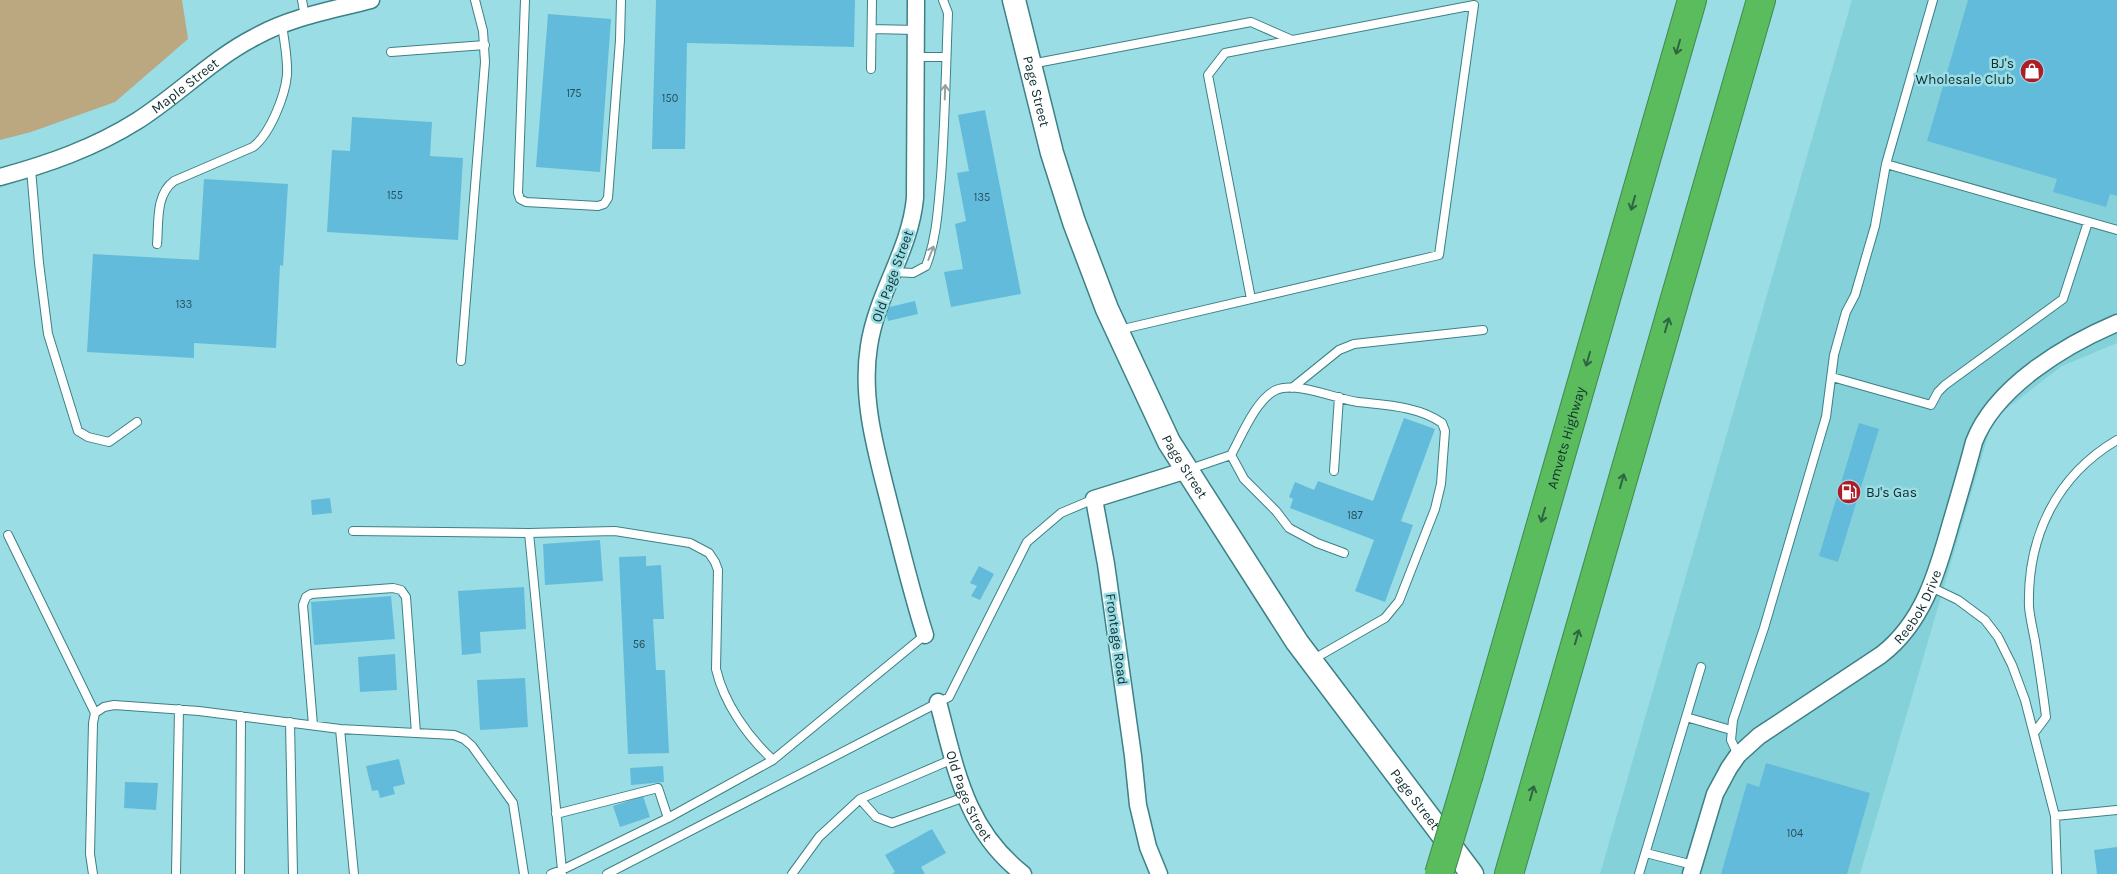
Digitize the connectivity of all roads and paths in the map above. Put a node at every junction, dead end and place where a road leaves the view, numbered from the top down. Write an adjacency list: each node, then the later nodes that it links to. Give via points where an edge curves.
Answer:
1 (302, 0): 14 (lane)
2 (371, 0): 13 (street, Maple Street)
3 (475, 0): 19 (lane)
4 (525, 0): 5 (lane, via 520,199 598,206 608,198)
5 (621, 0)
6 (872, 0): 16 (lane)
7 (916, 0): 17 (street, Old Page Street)
8 (943, 0): 21 (lane, via 948,12)
9 (1014, 0): 23 (main road, Page Street)
10 (1692, 0): 88 (highway, Amvets Highway, one-way to 88, bridge)
11 (1760, 0): 90 (highway, one-way to 11)
12 (1933, 0): 25 (lane)
13 (353, 2): 14 (street, Maple Street)
14 (305, 17): 15 (street, Maple Street)
15 (282, 24): 26 (street, Maple Street, via 230,50 137,121 64,158); 30 (lane, via 287,74 268,130 253,147 174,181 166,188 161,198)
16 (872, 29): 17 (lane); 24 (lane)
17 (916, 30): 22 (street, Old Page Street)
18 (1293, 40): 23 (lane, via 1251,22); 32 (lane, via 1225,53 1208,75); 32 (lane, via 1474,5 1439,255)
19 (485, 46): 20 (lane); 36 (lane)
20 (391, 52)
21 (946, 56): 22 (lane); 31 (lane, one-way to 21, via 913,273 926,266 934,246 943,147)
22 (916, 57): 31 (street, Old Page Street, via 914,211 908,238)
23 (1029, 64): 35 (main road, Page Street, via 1074,222)
24 (871, 69)
25 (1886, 164): 28 (lane); 37 (lane, via 1875,226 1854,297 1846,312 1834,355)
26 (31, 169): 27 (street, Maple Street); 40 (lane, via 48,334 78,431 109,442)
27 (0, 178)
28 (2088, 222): 29 (lane); 37 (lane, via 2063,298 1945,385 1931,405)
29 (2117, 230)
30 (157, 244)
31 (893, 272): 51 (street, Old Page Street, via 879,304 868,346 866,384 874,441)
32 (1251, 299): 35 (lane)
33 (2117, 324): 50 (street, Reebok Drive, via 2086,337 2048,361 2012,390 1988,415 1974,442)
34 (1483, 330): 38 (lane, via 1354,344 1339,350)
35 (1117, 331): 43 (main road, Page Street, via 1169,442)
36 (461, 361)
37 (1832, 377): 62 (lane, via 1826,417)
38 (1292, 388): 39 (lane); 42 (lane, via 1276,389 1263,400)
39 (1338, 398): 44 (lane); 52 (lane, via 1393,405 1442,423 1445,431 1441,484 1399,601 1385,618)
40 (138, 422)
41 (2117, 440): 64 (lane, via 2099,451 2068,481 2043,520 2030,572 2029,609 2046,717)
42 (1231, 455): 43 (lane); 49 (lane, via 1244,479 1289,528)
43 (1187, 470): 45 (street); 52 (main road, Page Street)
44 (1334, 471)
45 (1094, 499): 54 (lane, via 1061,514 1027,542 949,697); 87 (street, Frontage Road, via 1138,805)
46 (353, 531): 47 (lane)
47 (529, 533): 67 (lane, via 628,532 690,543 709,553 718,570 716,668 719,683 759,747); 71 (lane)
48 (8, 535): 56 (lane)
49 (1344, 553)
50 (1931, 587): 64 (lane, via 1967,606 1992,628 2012,665); 65 (street, Reebok Drive, via 1910,625 1890,648 1759,736)
51 (925, 635): 67 (lane)
52 (1310, 661): 89 (main road, Page Street)
53 (1701, 667): 58 (lane)
54 (938, 702): 66 (street, Old Page Street); 84 (lane)
55 (179, 709): 56 (lane, via 114,705); 57 (lane); 78 (lane)
56 (95, 713): 77 (lane, via 90,854)
57 (241, 716): 59 (lane); 79 (lane)
58 (1686, 717): 62 (lane); 74 (lane)
59 (290, 722): 60 (lane); 80 (lane)
60 (313, 725): 61 (lane); 63 (lane, via 303,605 306,597 393,588 401,590 406,597)
61 (340, 729): 63 (lane); 81 (lane)
62 (1731, 730): 65 (lane, via 1732,746)
63 (416, 733): 82 (lane, via 454,735 472,746 512,804)
64 (2034, 733): 72 (lane)
65 (1738, 755): 75 (street, Reebok Drive, via 1715,794)
66 (954, 759): 68 (street, Old Page Street); 69 (lane)
67 (773, 760): 73 (lane)
68 (965, 797): 69 (lane, via 892,822 876,817); 86 (street, Old Page Street, via 978,826 994,847)
69 (860, 799): 85 (lane, via 819,837)
70 (2117, 810): 72 (lane)
71 (556, 814): 73 (lane, via 658,788); 76 (lane)
72 (2055, 816): 92 (lane)
73 (668, 818): 76 (lane)
74 (1646, 853): 75 (lane); 91 (lane)
75 (1692, 870)
76 (562, 872): 83 (lane)
77 (93, 874)
78 (176, 874)
79 (240, 874)
80 (293, 874)
81 (354, 874)
82 (524, 874)
83 (551, 874)
84 (607, 874)
85 (792, 874)
86 (1023, 874)
87 (1158, 874)
88 (1439, 874)
89 (1472, 874)
90 (1509, 874)
91 (1639, 874)
92 (2057, 874)

